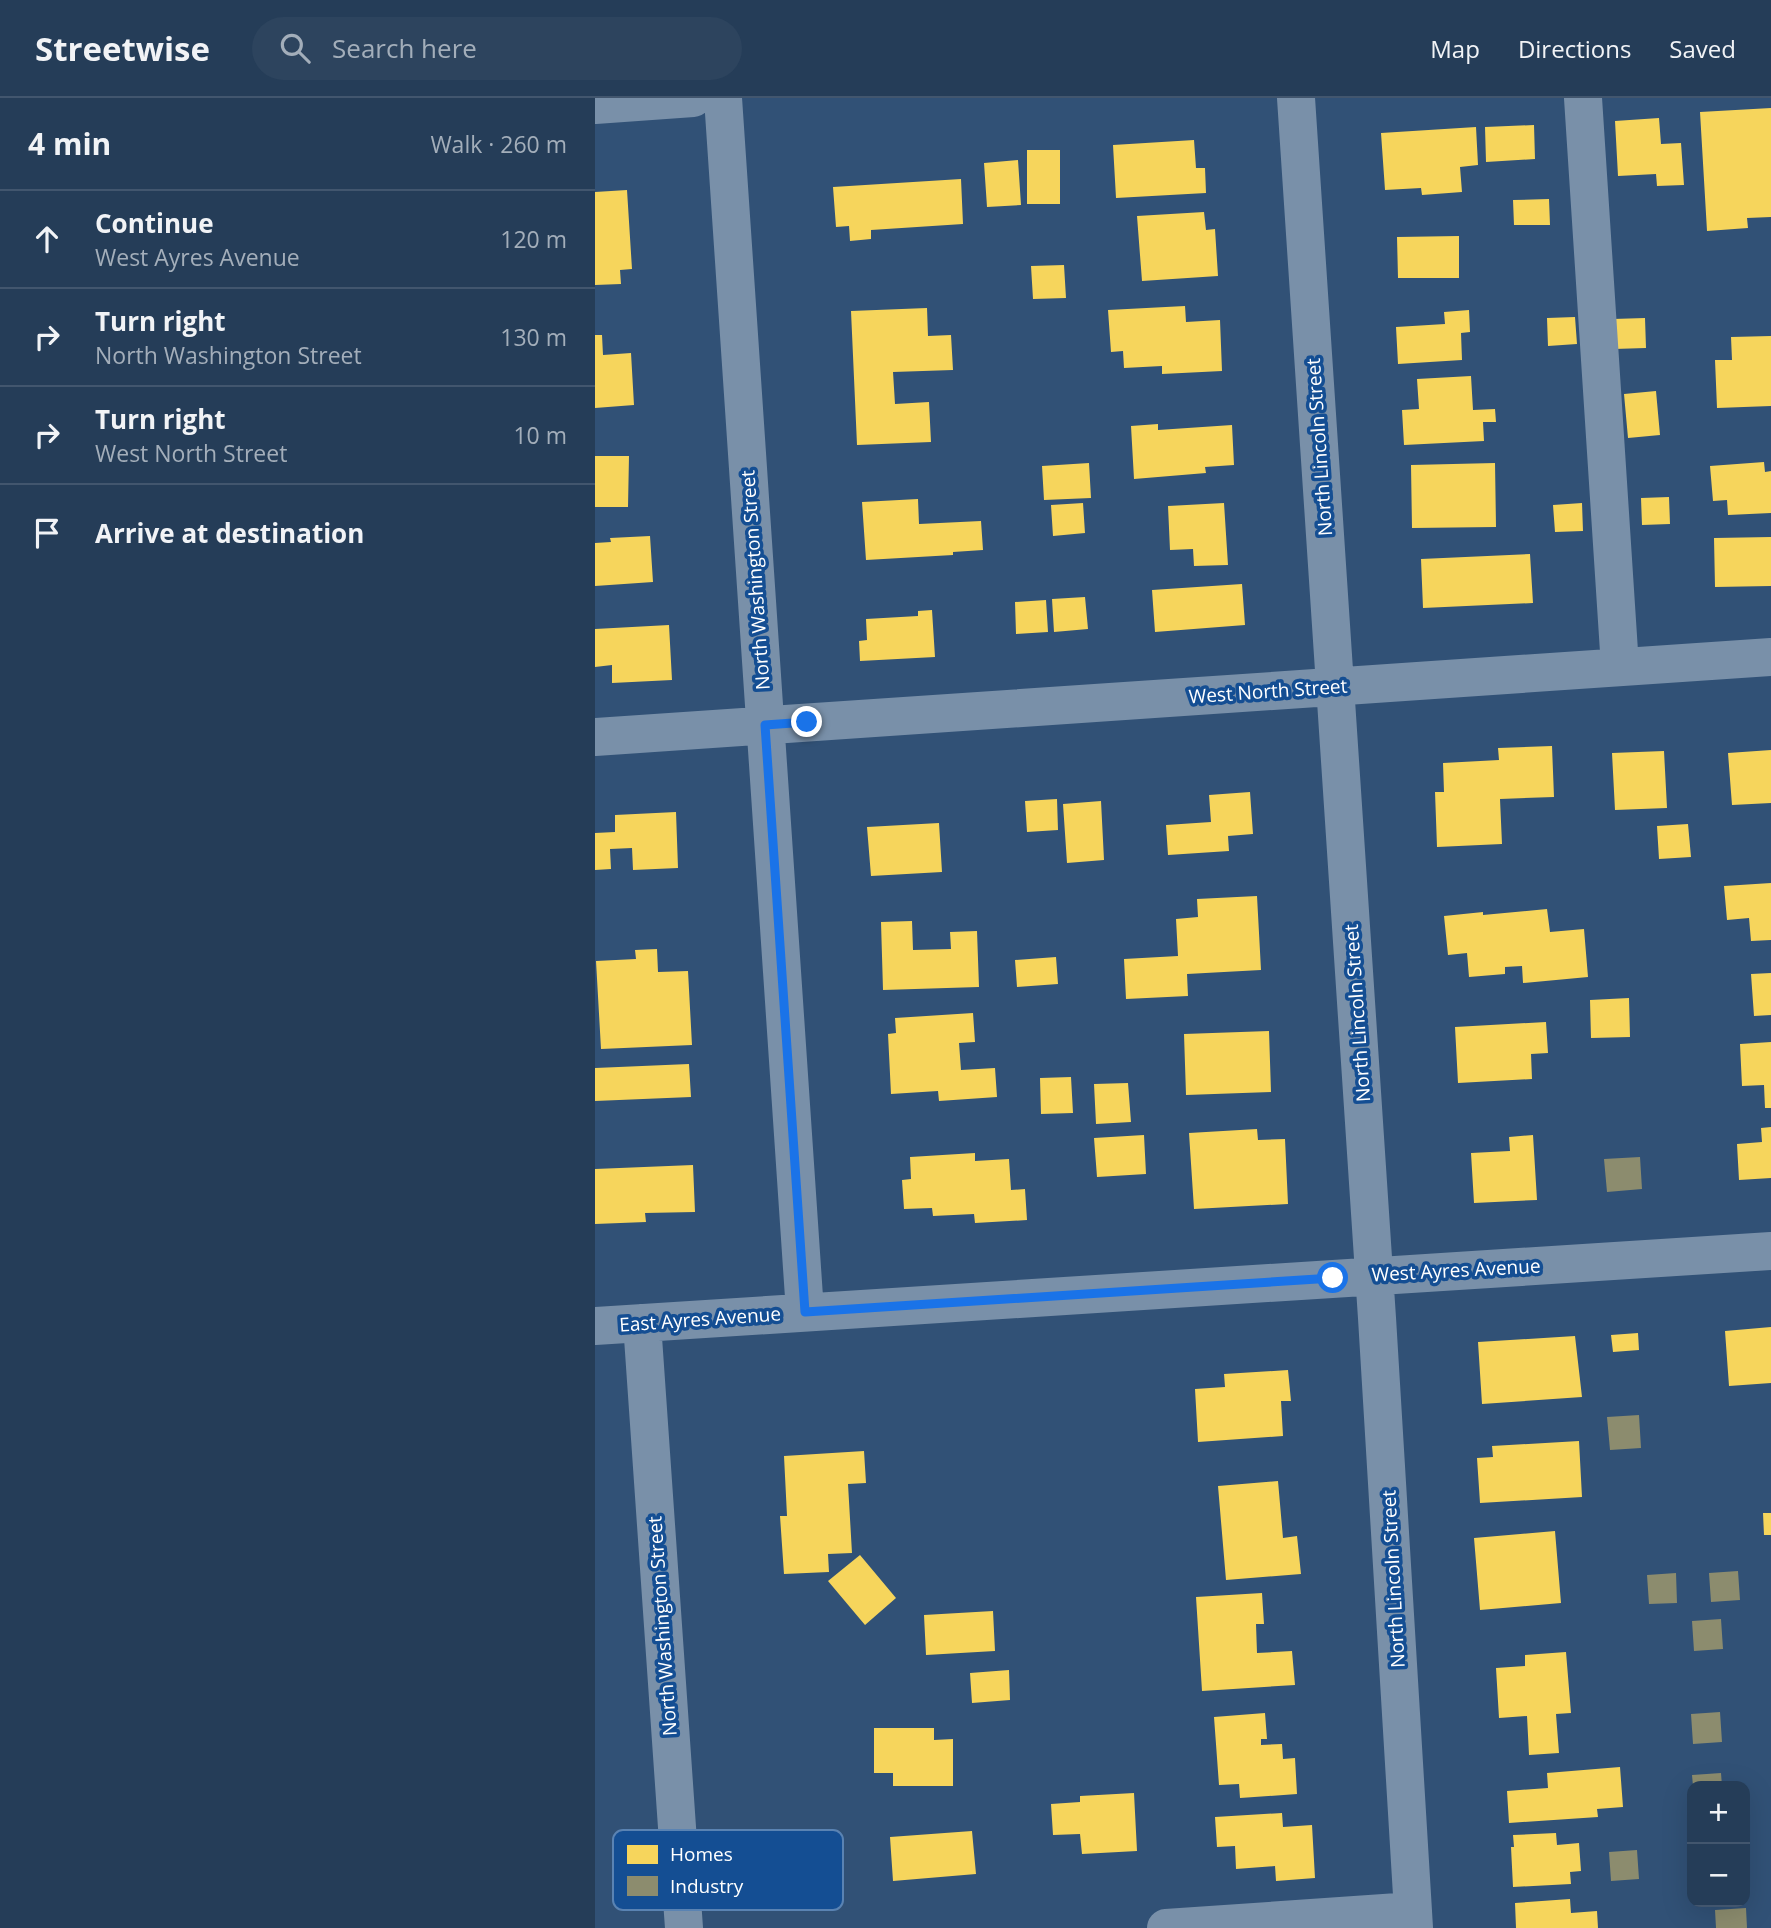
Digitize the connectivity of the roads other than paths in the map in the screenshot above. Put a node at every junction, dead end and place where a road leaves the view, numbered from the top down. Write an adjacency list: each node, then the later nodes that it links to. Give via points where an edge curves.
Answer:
1 (693, 98): 5 (street)
2 (723, 98): 9 (street, North Washington Street)
3 (1296, 98): 8 (street, North Lincoln Street)
4 (1583, 98): 7 (street)
5 (595, 104)
6 (1771, 657): 7 (street, West North Street)
7 (1620, 667): 8 (street, West North Street)
8 (1335, 687): 9 (street, West North Street); 12 (street, North Lincoln Street)
9 (765, 725): 10 (street, West North Street); 13 (street, North Washington Street)
10 (595, 737)
11 (1771, 1251): 12 (street, West Ayres Avenue)
12 (1374, 1275): 13 (street, West Ayres Avenue); 18 (street, North Lincoln Street)
13 (805, 1312): 14 (street, East Ayres Avenue)
14 (642, 1323): 15 (street, East Ayres Avenue); 16 (street, North Washington Street)
15 (595, 1326)
16 (677, 1830)
17 (683, 1910): 19 (street, North Washington Street)
18 (1413, 1920): 20 (street)
19 (684, 1928)
20 (1166, 1928)

